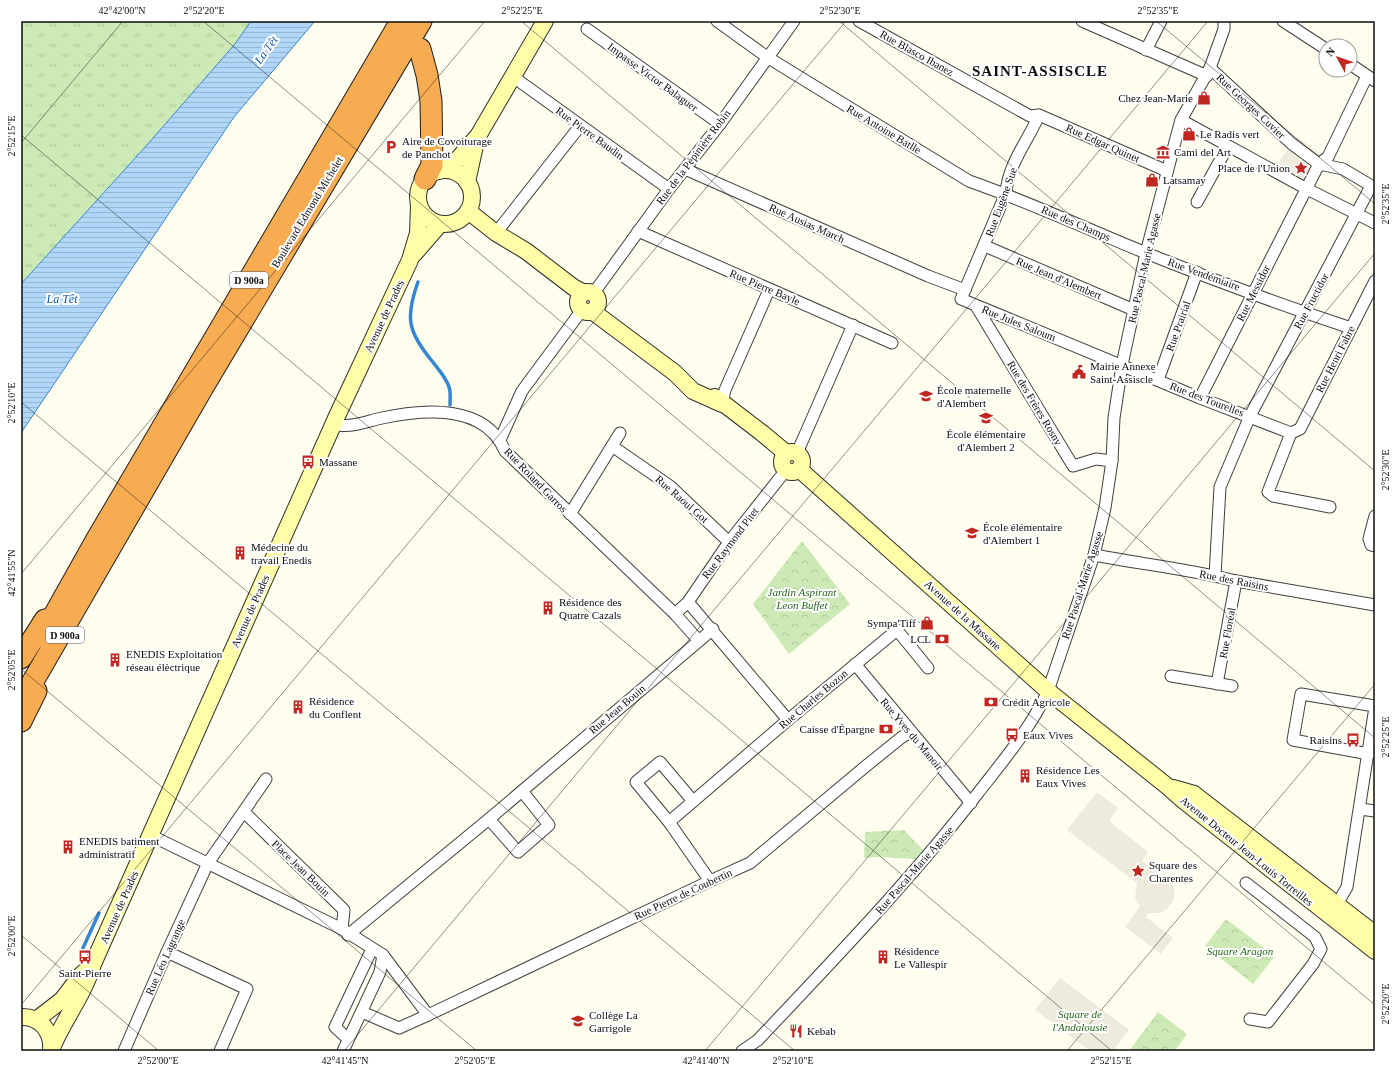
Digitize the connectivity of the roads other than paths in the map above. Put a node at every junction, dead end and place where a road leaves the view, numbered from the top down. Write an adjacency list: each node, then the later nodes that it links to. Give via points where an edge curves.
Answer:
1 (401, 21): 74 (highway, Boulevard Edmond Michelet / D 900a)
2 (421, 21): 74 (highway, Boulevard Edmond Michelet / D 900a)
3 (545, 21): 18 (main road)
4 (717, 21): 15 (street, Rue Antoine Batlle)
5 (794, 21): 15 (street, Rue de la Pépinière Robin)
6 (859, 21): 20 (street, Rue Blasco Ibanez, via 1007,104 1030,116)
7 (1161, 21): 14 (street)
8 (1224, 21): 17 (street, Rue Pascal-Marie Agasse, via 1224,29)
9 (1283, 21): 12 (street)
10 (1087, 22): 14 (street, Rue Georges Cuvier)
11 (587, 29): 22 (street, Impasse Victor Balaguer)
12 (1318, 44)
13 (420, 49): 29 (highway, via 427,75 431,108)
14 (1146, 50): 17 (street, Rue Georges Cuvier)
15 (767, 57): 22 (street, Rue de la Pépinière Robin); 34 (street, Rue Antoine Batlle, via 969,181)
16 (1358, 69): 19 (street)
17 (1208, 72): 21 (street, Rue Pascal-Marie Agasse); 26 (street, Rue Georges Cuvier, via 1292,144)
18 (512, 76): 23 (street, Rue Pierre Baudin); 24 (main road)
19 (1371, 78): 26 (street, via 1328,157)
20 (1039, 115): 28 (street, Rue Edgar Quinet); 34 (street, Rue Eugène Sue, via 1029,138 1022,144 1006,183)
21 (1181, 120): 25 (street); 28 (street, Rue Pascal-Marie Agasse)
22 (720, 124): 27 (street, Rue de la Pépinière Robin)
23 (580, 126): 32 (street, Rue Pierre Baudin); 42 (street)
24 (478, 136): 29 (main road, via 458,159); 30 (main road)
25 (1228, 146): 33 (street); 35 (street)
26 (1320, 164): 31 (street, via 1343,170); 33 (street)
27 (685, 169): 32 (street, Rue de la Pépinière Robin); 49 (street, Rue Ausias March)
28 (1167, 171): 44 (street, Rue Pascal-Marie Agasse)
29 (432, 175): 30 (main road, via 455,172); 36 (main road, via 418,192)
30 (467, 182): 37 (main road, via 471,197)
31 (1373, 187): 38 (street, Rue Fructidor)
32 (669, 189): 41 (street, Rue de la Pépinière Robin)
33 (1307, 189): 38 (street); 50 (street, Rue Messidor)
34 (1006, 193): 43 (street, Rue Eugène Sue); 44 (street, Rue des Champs)
35 (1197, 202)
36 (419, 205): 40 (main road, via 427,218); 45 (main road, Avenue de Prades, via 418,234)
37 (468, 211): 40 (main road, via 458,220); 42 (main road, Avenue de la Massane)
38 (1357, 214): 39 (street); 54 (street, Rue Fructidor)
39 (1375, 223)
40 (440, 224): 45 (main road, Avenue de Prades)
41 (638, 231): 48 (street, Rue Pierre Bayle); 51 (street, Rue de la Pépinière Robin)
42 (496, 233): 51 (main road, Avenue de la Massane, via 544,264 560,285)
43 (985, 246): 49 (street, Rue Eugène Sue); 53 (street, Rue Jean d'Alembert)
44 (1146, 253): 46 (street, Rue Vendémiaire); 53 (street, Rue Pascal-Marie Agasse)
45 (410, 260): 63 (main road, Avenue de Prades)
46 (1197, 272): 50 (street, Rue Vendémiaire); 59 (street, Rue Prairial)
47 (1375, 282): 56 (street, Rue Henri Fabre)
48 (769, 290): 55 (street, Rue Pierre Bayle); 61 (street, via 725,390)
49 (965, 290): 52 (street, Rue Jules Saloum, via 961,299)
50 (1253, 293): 54 (street, Rue Vendémiaire); 60 (street, Rue Messidor)
51 (588, 302): 61 (main road, Avenue de la Massane, via 622,323 641,348 693,390); 66 (street, Rue de la Pépinière Robin, via 522,391)
52 (976, 306): 58 (street, Rue Jules Saloum); 69 (street, Rue des Frères Rosny, via 1073,466 1096,459)
53 (1134, 310): 58 (street, Rue Pascal-Marie Agasse)
54 (1304, 313): 56 (street, Rue Vendémiaire); 62 (street, Rue Fructidor)
55 (853, 325): 57 (street, Rue Pierre Bayle); 68 (street, Rue Raymond Pitet)
56 (1352, 328): 65 (street, Rue Henri Fabre, via 1300,429)
57 (892, 343)
58 (1122, 365): 59 (street, Rue des Tourelles); 69 (street, Rue Pascal-Marie Agasse, via 1114,418)
59 (1158, 380): 60 (street, Rue des Tourelles)
60 (1200, 398): 62 (street, Rue des Tourelles)
61 (722, 404): 68 (main road, Avenue de la Massane, via 745,421 771,452)
62 (1250, 416): 65 (street, Rue des Tourelles); 77 (street, Rue Fructidor, via 1220,487)
63 (334, 424): 66 (street, Rue Roland Garros, via 352,425 429,412 456,414 481,421); 108 (main road, Avenue de Prades)
64 (620, 433): 67 (street)
65 (1291, 433): 70 (street, via 1268,492 1273,496)
66 (500, 440): 71 (street, Rue Roland Garros, via 504,450)
67 (612, 446): 71 (street); 73 (street, Rue Raoul Got, via 670,486)
68 (792, 461): 73 (street, Rue Raymond Pitet); 91 (main road, Avenue de la Massane, via 865,518 878,540)
69 (1112, 461): 76 (street, Rue Pascal-Marie Agasse)
70 (1330, 507)
71 (570, 514): 81 (street, Rue Roland Garros)
72 (1375, 516): 75 (street, via 1369,540 1371,545)
73 (729, 542): 79 (street, Rue Raymond Pitet)
74 (103, 544): 84 (highway, D 900a); 87 (highway, D 900a); 92 (highway, D 900a); 95 (highway, D 900a)
75 (1375, 546)
76 (1094, 555): 77 (street, Rue des Raisins); 91 (street, Rue Pascal-Marie Agasse)
77 (1215, 576): 78 (street, Rue des Raisins)
78 (1236, 581): 80 (street, Rue des Raisins); 89 (street, Rue Floréal)
79 (688, 602): 81 (street, Rue Raymond Pitet); 82 (street)
80 (1375, 605)
81 (675, 614): 83 (street, Rue Roland Garros)
82 (713, 629): 83 (street, Rue Jean Bouin); 94 (street)
83 (699, 641): 100 (street, Rue Jean Bouin)
84 (21, 658)
85 (855, 664): 86 (street, Rue Charles Bozon, via 897,630); 94 (street, Rue Charles Bozon); 96 (street, Rue Yves du Manoir)
86 (928, 668)
87 (21, 675)
88 (1171, 676): 89 (street)
89 (1217, 684): 90 (street)
90 (1232, 686)
91 (1048, 691): 99 (main road, Avenue Docteur Jean-Louis Torreilles); 102 (street, Rue Pascal-Marie Agasse, via 1036,715)
92 (21, 702)
93 (1375, 707): 97 (street); 97 (street, via 1301,694 1293,740)
94 (788, 720): 101 (street, Rue Charles Bozon)
95 (21, 721)
96 (911, 732): 102 (street, Rue Yves du Manoir); 110 (street, Rue Pierre de Coubertin, via 872,761 750,863)
97 (1369, 754): 103 (street)
98 (266, 779): 104 (street)
99 (1167, 786): 112 (main road, Avenue Docteur Jean-Louis Torreilles); 112 (main road, Avenue Docteur Jean-Louis Torreilles, via 1194,794 1308,882)
100 (522, 791): 106 (street, Rue Jean Bouin); 106 (street, via 549,825 518,852)
101 (693, 801): 107 (street, Rue Charles Bozon); 107 (street, via 660,762 636,782)
102 (971, 803): 129 (street, Rue Pascal-Marie Agasse, via 905,882 758,1040)
103 (1360, 809): 105 (street); 112 (street, via 1347,887)
104 (244, 812): 109 (street); 113 (street, Place Jean Bouin, via 344,910)
105 (1375, 812)
106 (489, 819): 113 (street, Rue Jean Bouin)
107 (669, 822): 110 (street)
108 (152, 836): 109 (street); 119 (main road, Avenue de Prades)
109 (208, 863): 113 (street); 116 (street, Rue Léo Lagrange)
110 (710, 881): 121 (street, Rue Pierre de Coubertin)
111 (1246, 883): 123 (street, via 1315,937 1321,949 1313,964 1268,1022)
112 (1332, 910): 114 (main road, Avenue Docteur Jean-Louis Torreilles); 117 (main road, Avenue Docteur Jean-Louis Torreilles)
113 (345, 932): 115 (street)
114 (1375, 934)
115 (372, 949): 118 (street); 124 (street, via 335,1027)
116 (167, 952): 126 (street, Rue Léo Lagrange); 127 (street, via 247,989)
117 (1375, 952)
118 (383, 955): 120 (street, via 380,972); 121 (street)
119 (93, 964): 122 (main road, Avenue de Prades, via 62,1000); 125 (main road, Avenue de Prades, via 82,994 59,1031)
120 (362, 1012): 121 (street, Rue Pierre de Coubertin, via 399,1028); 124 (street)
121 (428, 1015)
122 (29, 1018): 125 (main road, via 44,1025 51,1041)
123 (1250, 1019)
124 (348, 1038): 128 (street)
125 (51, 1050)
126 (124, 1051)
127 (220, 1051)
128 (342, 1051)
129 (742, 1051)

